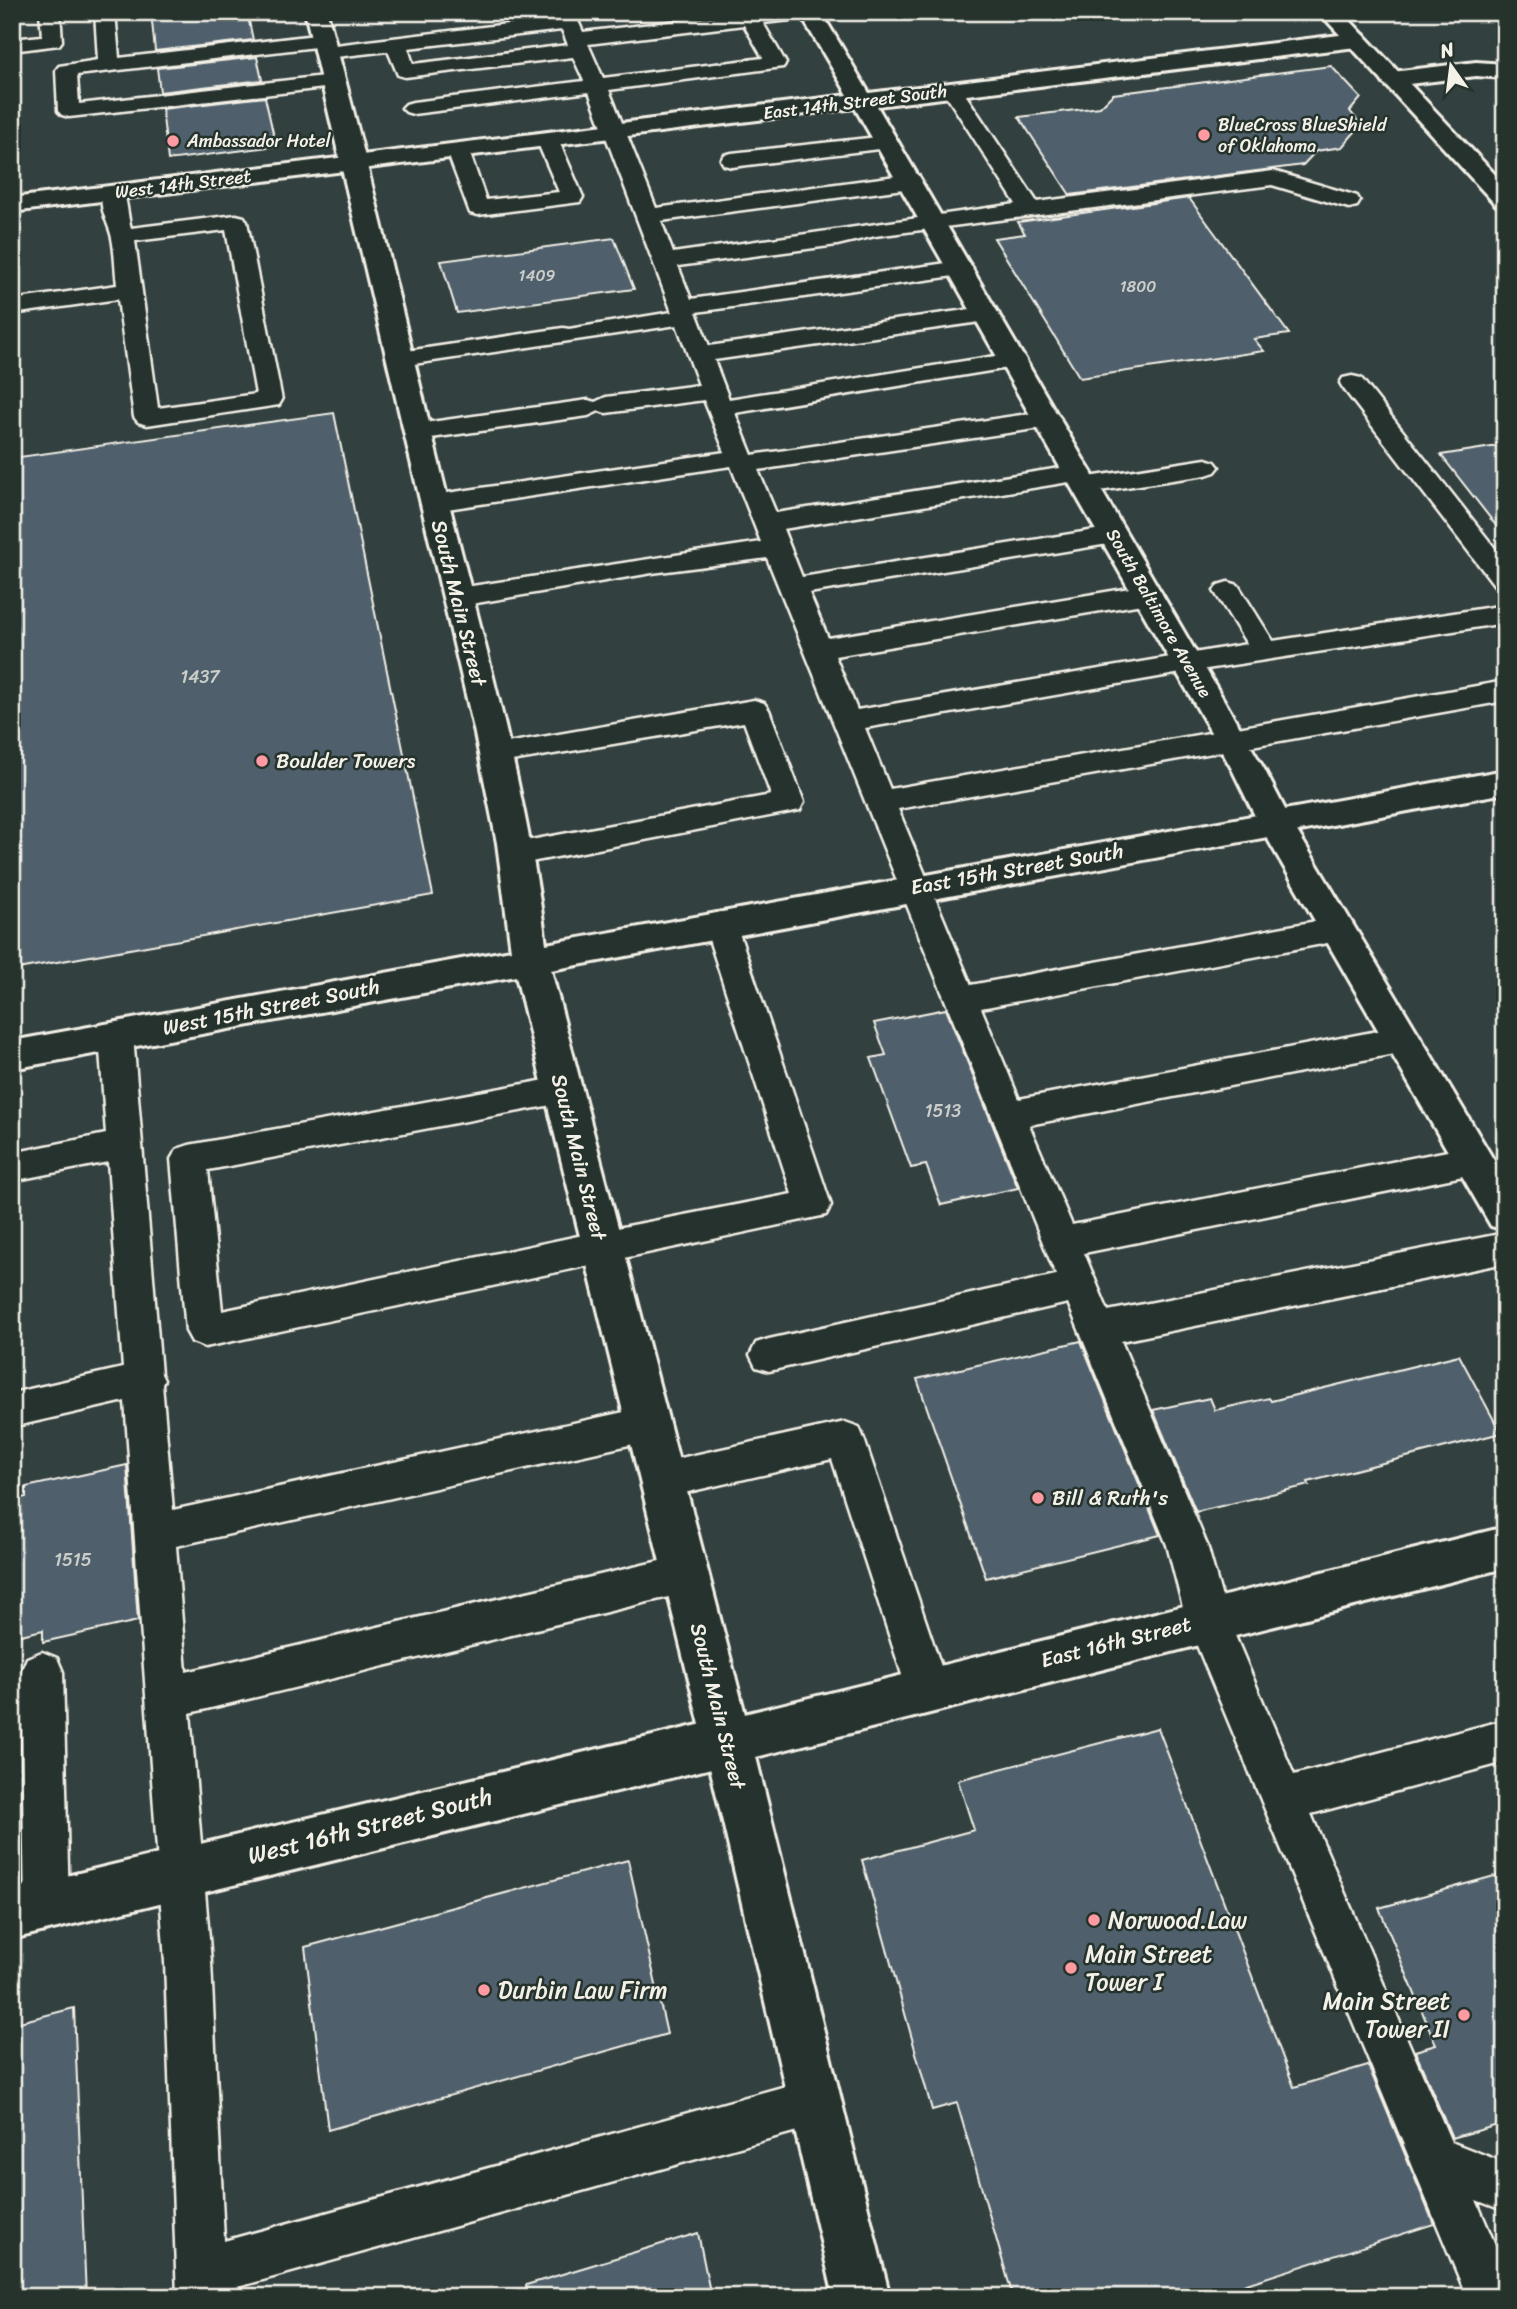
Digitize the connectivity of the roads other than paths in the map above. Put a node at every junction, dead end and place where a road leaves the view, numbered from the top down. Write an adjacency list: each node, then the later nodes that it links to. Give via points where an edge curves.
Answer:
1 (50, 12): 9 (lane, via 52,41)
2 (105, 12): 11 (lane)
3 (316, 12): 10 (street, South Main Street)
4 (809, 12): 5 (lane); 17 (street, South Baltimore Avenue)
5 (750, 19): 7 (lane); 15 (lane, via 776,62)
6 (1344, 27): 13 (street); 16 (street, East 14th Street South)
7 (572, 31): 8 (lane); 8 (lane, via 405,71); 15 (lane)
8 (396, 44): 10 (lane)
9 (12, 46)
10 (326, 46): 11 (lane); 14 (street, South Main Street)
11 (109, 65): 14 (lane, via 66,70 69,111)
12 (1505, 71): 13 (street, via 1476,69)
13 (1392, 79): 27 (street)
14 (333, 81): 24 (street, South Main Street)
15 (596, 85): 18 (lane); 19 (lane)
16 (952, 89): 17 (street, East 14th Street South); 30 (lane)
17 (863, 100): 19 (street, East 14th Street South); 21 (street, South Baltimore Avenue)
18 (413, 108)
19 (617, 132): 20 (street, East 14th Street South); 31 (lane)
20 (548, 141): 22 (street, East 14th Street South); 22 (lane, via 572,197 478,208)
21 (887, 142): 23 (lane); 25 (street, South Baltimore Avenue)
22 (458, 151): 24 (street, East 14th Street South)
23 (732, 160)
24 (354, 164): 26 (street, West 14th Street); 41 (street, South Main Street)
25 (911, 181): 31 (lane); 32 (street, South Baltimore Avenue)
26 (113, 192): 29 (street, West 14th Street); 33 (lane)
27 (1505, 200)
28 (1349, 201): 30 (lane, via 1273,178)
29 (12, 205)
30 (1031, 210): 32 (lane)
31 (647, 216): 34 (lane)
32 (935, 223): 34 (lane); 35 (street, South Baltimore Avenue)
33 (123, 236): 36 (lane); 36 (lane, via 236,222 270,400 147,417)
34 (664, 261): 38 (lane)
35 (961, 268): 38 (lane); 39 (street, South Baltimore Avenue)
36 (129, 290): 37 (lane)
37 (12, 307)
38 (683, 312): 40 (lane); 41 (lane)
39 (987, 314): 40 (lane); 42 (street, South Baltimore Avenue)
40 (700, 355): 44 (lane)
41 (400, 359): 46 (street, South Main Street)
42 (1014, 360): 44 (lane); 45 (street, South Baltimore Avenue)
43 (1352, 383): 53 (lane)
44 (717, 400): 46 (lane, via 597,407); 47 (lane)
45 (1048, 419): 47 (lane); 49 (street, South Baltimore Avenue)
46 (417, 432): 50 (street, South Main Street)
47 (741, 461): 50 (lane); 51 (lane)
48 (1206, 467): 49 (lane)
49 (1083, 479): 51 (lane); 52 (street, South Baltimore Avenue)
50 (434, 503): 57 (street, South Main Street)
51 (772, 535): 54 (lane); 57 (lane, via 650,567)
52 (1114, 535): 54 (lane); 56 (street, South Baltimore Avenue)
53 (1505, 580)
54 (794, 587): 59 (lane)
55 (1228, 591): 60 (lane)
56 (1148, 594): 59 (lane); 61 (street, South Baltimore Avenue)
57 (459, 597): 65 (street, South Main Street)
58 (1505, 614): 60 (lane)
59 (819, 649): 63 (lane)
60 (1266, 652): 61 (lane)
61 (1187, 663): 63 (lane); 64 (street, South Baltimore Avenue)
62 (1505, 691): 64 (lane)
63 (849, 721): 67 (lane)
64 (1230, 738): 67 (lane); 68 (street, South Baltimore Avenue)
65 (494, 754): 69 (street, South Main Street); 69 (lane, via 754,710 789,802)
66 (1505, 781): 68 (street, East 15th Street South)
67 (881, 802): 70 (lane)
68 (1275, 822): 70 (street, East 15th Street South); 72 (street, South Baltimore Avenue)
69 (515, 854): 73 (street, South Main Street)
70 (917, 888): 71 (street, East 15th Street South); 74 (lane)
71 (720, 924): 73 (street, East 15th Street South); 85 (lane, via 813,1205)
72 (1338, 929): 74 (lane); 76 (street, South Baltimore Avenue)
73 (530, 959): 75 (street, West 15th Street South); 78 (street, South Main Street)
74 (962, 999): 79 (lane)
75 (116, 1036): 77 (street, West 15th Street South); 80 (lane)
76 (1404, 1039): 79 (lane); 81 (street, South Baltimore Avenue)
77 (12, 1055)
78 (562, 1090): 85 (street, South Main Street); 85 (lane, via 189,1159 205,1331)
79 (1008, 1115): 84 (lane)
80 (126, 1144): 82 (lane); 90 (lane)
81 (1473, 1160): 83 (street, South Baltimore Avenue); 84 (lane)
82 (12, 1167)
83 (1505, 1214)
84 (1062, 1242): 87 (lane)
85 (602, 1245): 92 (street, South Main Street)
86 (1505, 1248): 88 (lane)
87 (1079, 1284): 88 (lane); 89 (lane)
88 (1098, 1329): 97 (lane, via 1187,1545)
89 (769, 1355)
90 (145, 1380): 91 (lane); 94 (lane)
91 (12, 1410)
92 (647, 1424): 93 (street, South Main Street); 94 (lane)
93 (662, 1480): 96 (street, South Main Street); 99 (lane, via 845,1439)
94 (156, 1532): 100 (lane)
95 (1505, 1547): 97 (street, East 16th Street)
96 (685, 1574): 100 (lane); 101 (street, South Main Street)
97 (1207, 1619): 99 (street, East 16th Street); 103 (lane)
98 (42, 1672): 105 (lane)
99 (928, 1690): 101 (street, East 16th Street)
100 (169, 1697): 104 (lane)
101 (727, 1741): 104 (street, West 16th Street South); 106 (street, South Main Street)
102 (1505, 1741): 103 (lane)
103 (1284, 1800): 107 (lane)
104 (182, 1872): 105 (street, West 16th Street South); 109 (lane)
105 (30, 1910)
106 (815, 2102): 109 (lane); 110 (street, South Main Street)
107 (1436, 2160): 108 (lane); 111 (lane)
108 (1505, 2187)
109 (201, 2285)
110 (862, 2297)
111 (1492, 2297)

